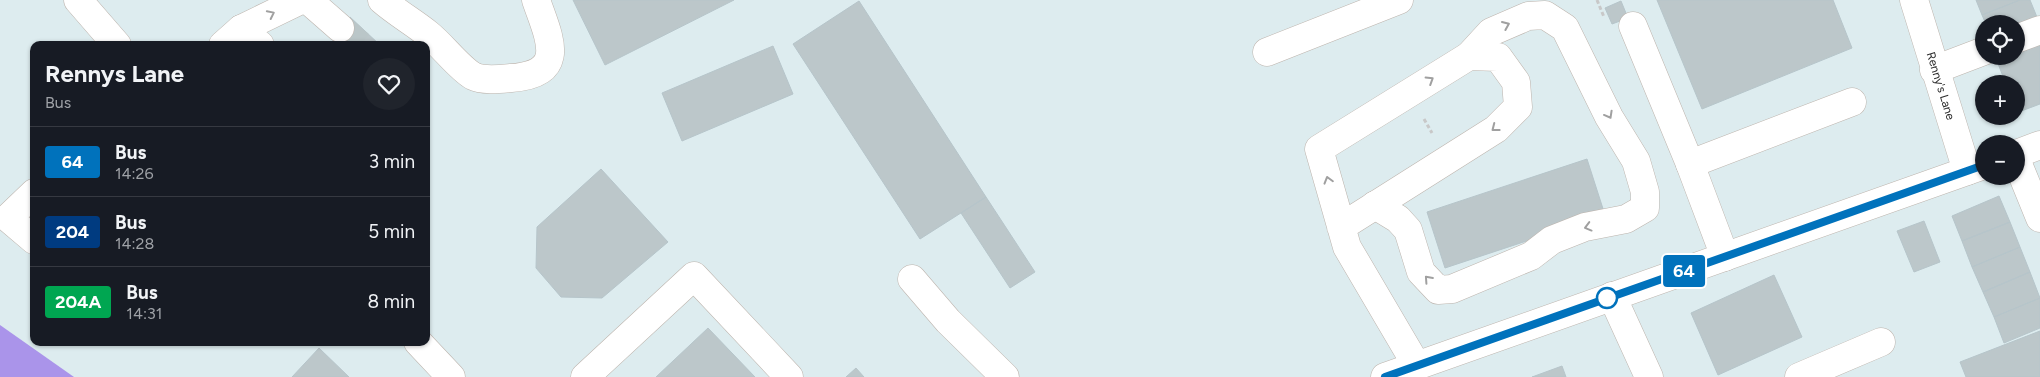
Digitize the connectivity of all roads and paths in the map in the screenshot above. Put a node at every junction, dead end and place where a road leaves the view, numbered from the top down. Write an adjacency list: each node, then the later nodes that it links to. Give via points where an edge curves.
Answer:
1 (78, 0): 13 (street)
2 (301, 0): 12 (street, one-way to 2)
3 (308, 0): 9 (street)
4 (382, 0): 5 (street, via 429,34 474,76 498,80 535,75 547,65 550,50)
5 (536, 0)
6 (1400, 0): 14 (street)
7 (1914, 0): 17 (street, Renny's Lane)
8 (1633, 26): 23 (street)
9 (340, 28)
10 (2040, 30): 11 (street)
11 (2025, 35)
12 (241, 40)
13 (114, 41)
14 (1267, 52)
15 (1975, 54): 17 (street)
16 (1469, 56): 18 (street, one-way to 16); 22 (street, one-way to 22, via 1498,57 1516,82 1518,107 1496,129); 28 (street, one-way to 28, via 1492,32 1528,16 1545,15 1565,28 1609,117 1636,160 1645,208 1626,219 1585,227 1552,240 1531,256 1452,289 1438,290 1421,272 1408,230 1398,218)
17 (1934, 70): 24 (street, Renny's Lane)
18 (1408, 94): 22 (path); 30 (street, one-way to 18, via 1319,149)
19 (1852, 102): 23 (street)
20 (2040, 145): 21 (street)
21 (2025, 151)
22 (1448, 159): 28 (street)
23 (1690, 164): 32 (street)
24 (1975, 166)
25 (1975, 168): 32 (street)
26 (2025, 181): 29 (street)
27 (30, 197): 31 (street, via 8,218)
28 (1375, 205): 30 (street)
29 (2040, 218)
30 (1341, 227): 37 (street, via 1347,247)
31 (30, 237)
32 (1724, 257): 34 (street)
33 (912, 279): 41 (street, via 948,321)
34 (1612, 296): 37 (street); 43 (street)
35 (1881, 342): 44 (street)
36 (422, 346): 38 (street)
37 (1417, 366): 42 (street)
38 (451, 377)
39 (585, 377): 40 (street, via 694,276)
40 (789, 377)
41 (1005, 377)
42 (1385, 377)
43 (1649, 377)
44 (1800, 377)

